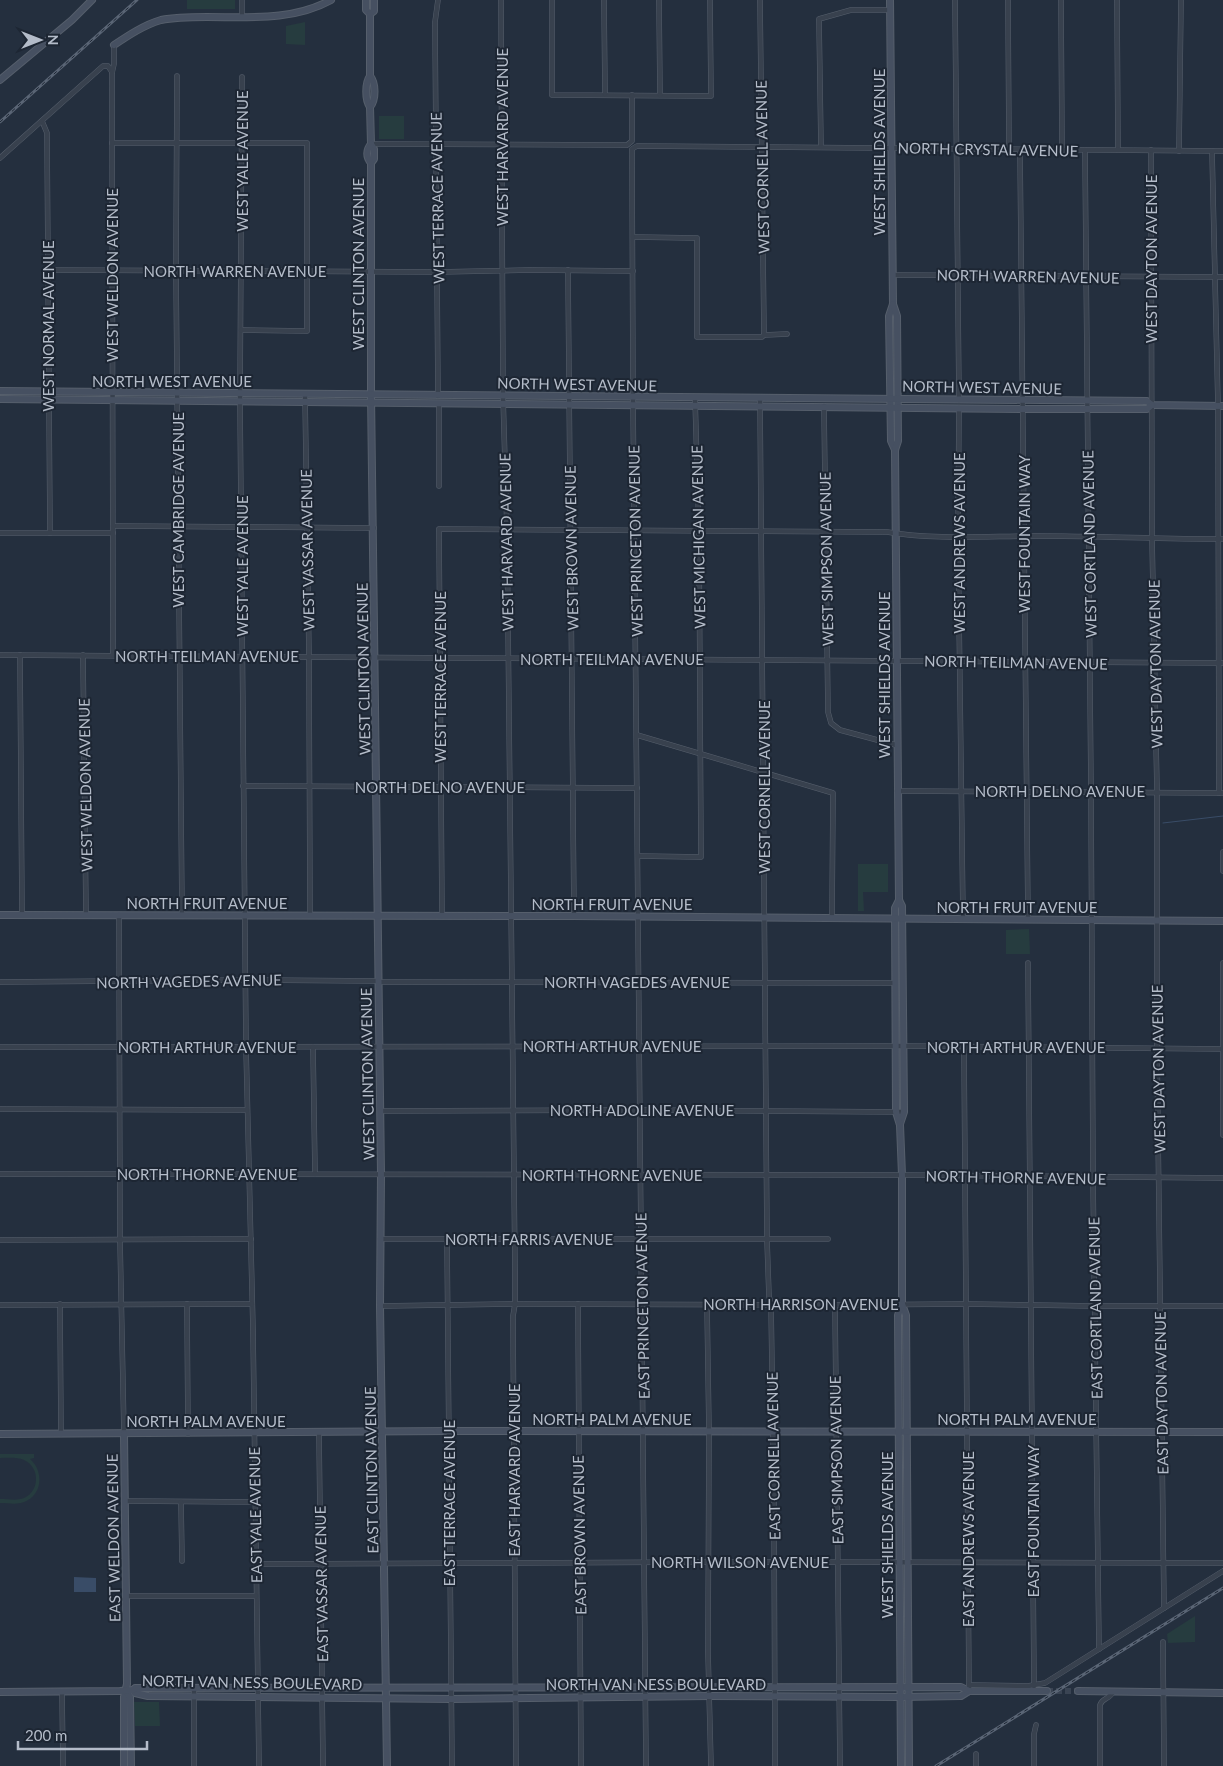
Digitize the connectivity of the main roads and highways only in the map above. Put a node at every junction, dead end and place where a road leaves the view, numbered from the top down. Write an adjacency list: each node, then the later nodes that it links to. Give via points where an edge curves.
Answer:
1 (92, 0): 8 (main road)
2 (98, 0): 8 (main road)
3 (331, 0): 9 (main road, via 290,15 160,20)
4 (366, 0): 7 (main road, WEST CLINTON AVENUE, via 366,10)
5 (374, 0): 7 (main road, WEST CLINTON AVENUE, via 374,11)
6 (890, 0): 11 (main road, WEST SHIELDS AVENUE)
7 (370, 14): 15 (main road, WEST CLINTON AVENUE, via 370,76 374,80 374,102 370,107 371,144 367,149 371,163)
8 (55, 34): 10 (main road)
9 (114, 45)
10 (0, 80)
11 (893, 304): 17 (main road, WEST SHIELDS AVENUE, via 889,316); 18 (main road, WEST SHIELDS AVENUE, via 897,316)
12 (0, 392): 13 (main road, NORTH WEST AVENUE)
13 (48, 396): 14 (main road, NORTH WEST AVENUE); 16 (main road, NORTH WEST AVENUE)
14 (113, 396): 15 (main road, NORTH WEST AVENUE, via 177,393); 20 (main road, NORTH WEST AVENUE, via 177,401)
15 (371, 396): 19 (main road, NORTH WEST AVENUE); 20 (main road, WEST CLINTON AVENUE)
16 (0, 399)
17 (890, 399): 18 (main road, NORTH WEST AVENUE); 19 (main road, NORTH WEST AVENUE, via 568,396); 23 (main road, WEST SHIELDS AVENUE)
18 (898, 399): 21 (main road, NORTH WEST AVENUE); 24 (main road, WEST SHIELDS AVENUE)
19 (503, 400): 20 (main road, NORTH WEST AVENUE, via 439,404); 23 (main road, NORTH WEST AVENUE, via 570,404)
20 (371, 403): 28 (main road, WEST CLINTON AVENUE)
21 (1088, 405): 22 (main road, NORTH WEST AVENUE, via 1147,401 1152,405); 24 (main road, NORTH WEST AVENUE, via 1023,409)
22 (1220, 406)
23 (890, 408): 24 (main road, NORTH WEST AVENUE); 25 (main road, WEST SHIELDS AVENUE, via 890,442)
24 (898, 408): 25 (main road, WEST SHIELDS AVENUE, via 898,441)
25 (894, 450): 26 (main road, WEST SHIELDS AVENUE)
26 (899, 900): 29 (main road, WEST SHIELDS AVENUE); 30 (main road, WEST SHIELDS AVENUE)
27 (0, 915): 28 (main road, NORTH FRUIT AVENUE)
28 (377, 916): 29 (main road, NORTH FRUIT AVENUE); 35 (main road, WEST CLINTON AVENUE)
29 (894, 918): 30 (main road, NORTH FRUIT AVENUE); 32 (main road, WEST SHIELDS AVENUE)
30 (902, 918): 31 (main road, NORTH FRUIT AVENUE); 33 (main road, WEST SHIELDS AVENUE)
31 (1223, 921)
32 (895, 983): 33 (main road, via 899,987 900,1007); 34 (main road, WEST SHIELDS AVENUE, via 896,1112)
33 (904, 1015): 34 (main road, WEST SHIELDS AVENUE, via 904,1112)
34 (900, 1125): 36 (main road, WEST SHIELDS AVENUE)
35 (381, 1174): 39 (main road, EAST CLINTON AVENUE)
36 (902, 1304): 37 (main road, WEST SHIELDS AVENUE, via 898,1315); 38 (main road, WEST SHIELDS AVENUE, via 906,1315)
37 (899, 1431): 38 (main road, NORTH PALM AVENUE); 39 (main road, NORTH PALM AVENUE); 43 (main road, WEST SHIELDS AVENUE)
38 (907, 1431): 40 (main road, NORTH PALM AVENUE); 43 (main road, WEST SHIELDS AVENUE)
39 (382, 1432): 42 (main road, NORTH PALM AVENUE); 44 (main road, EAST CLINTON AVENUE)
40 (1223, 1432)
41 (0, 1434): 42 (main road, NORTH PALM AVENUE)
42 (124, 1434): 48 (main road, EAST WELDON AVENUE)
43 (904, 1563): 45 (main road, WEST SHIELDS AVENUE); 46 (main road, WEST SHIELDS AVENUE)
44 (386, 1688): 45 (main road, NORTH VAN NESS BOULEVARD); 48 (main road, NORTH VAN NESS BOULEVARD, via 135,1688); 55 (main road, EAST CLINTON AVENUE)
45 (900, 1688): 46 (main road, NORTH VAN NESS BOULEVARD); 53 (main road, WEST SHIELDS AVENUE)
46 (909, 1688): 47 (main road, NORTH VAN NESS BOULEVARD); 54 (main road, WEST SHIELDS AVENUE)
47 (969, 1688): 49 (main road, NORTH VAN NESS BOULEVARD); 54 (main road, NORTH VAN NESS BOULEVARD, via 961,1696)
48 (129, 1691): 51 (main road); 55 (main road, NORTH VAN NESS BOULEVARD, via 142,1695); 56 (main road, EAST WELDON AVENUE, via 124,1698)
49 (1047, 1691)
50 (1078, 1691): 52 (main road)
51 (0, 1692)
52 (1223, 1693)
53 (900, 1697): 54 (main road, NORTH VAN NESS BOULEVARD); 55 (main road, NORTH VAN NESS BOULEVARD); 58 (main road, WEST SHIELDS AVENUE)
54 (908, 1697): 59 (main road, WEST SHIELDS AVENUE)
55 (386, 1698): 57 (main road, EAST CLINTON AVENUE)
56 (128, 1765)
57 (387, 1766)
58 (901, 1766)
59 (909, 1766)

